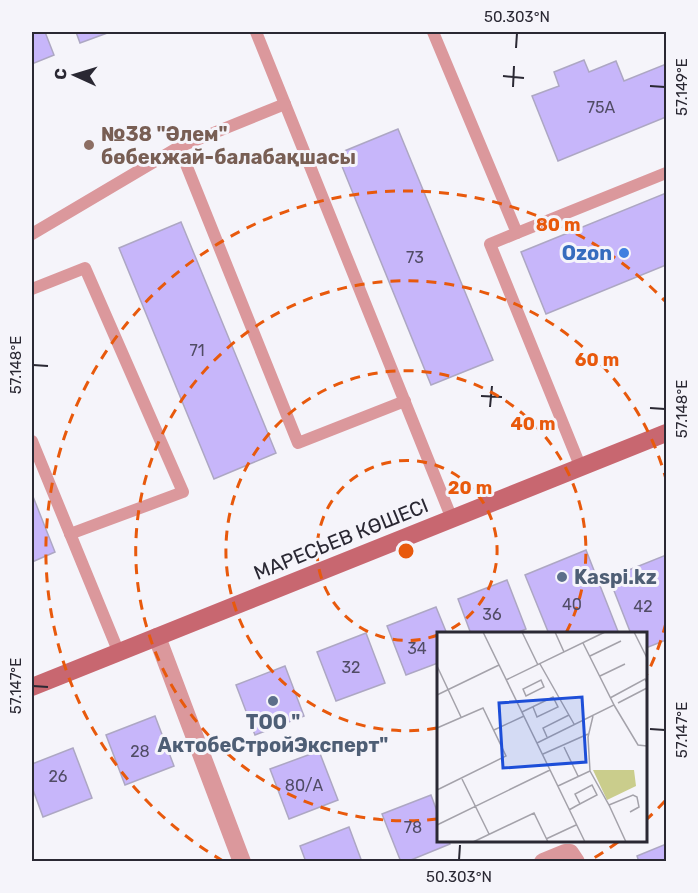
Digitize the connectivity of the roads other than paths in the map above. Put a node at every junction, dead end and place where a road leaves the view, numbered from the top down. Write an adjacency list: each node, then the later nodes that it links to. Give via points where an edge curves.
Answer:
1 (256, 32): 3 (lane)
2 (433, 32): 6 (lane)
3 (285, 104): 4 (lane); 9 (lane)
4 (178, 147): 7 (lane); 9 (lane, via 298,443)
5 (666, 173): 6 (lane)
6 (517, 233): 12 (lane, via 490,244)
7 (32, 234)
8 (32, 289): 14 (lane, via 85,268 183,492)
9 (405, 401): 13 (lane)
10 (666, 433): 12 (main road, МАРЕСЬЕВ КӨШЕСІ)
11 (32, 441): 14 (lane)
12 (580, 468): 13 (main road, МАРЕСЬЕВ КӨШЕСІ)
13 (452, 519): 15 (main road, МАРЕСЬЕВ КӨШЕСІ)
14 (70, 534): 16 (lane)
15 (157, 637): 16 (main road, МАРЕСЬЕВ КӨШЕСІ); 18 (street)
16 (119, 653): 17 (main road, МАРЕСЬЕВ КӨШЕСІ)
17 (32, 687)
18 (242, 861)
19 (543, 861): 20 (street, via 565,853)
20 (576, 861)

